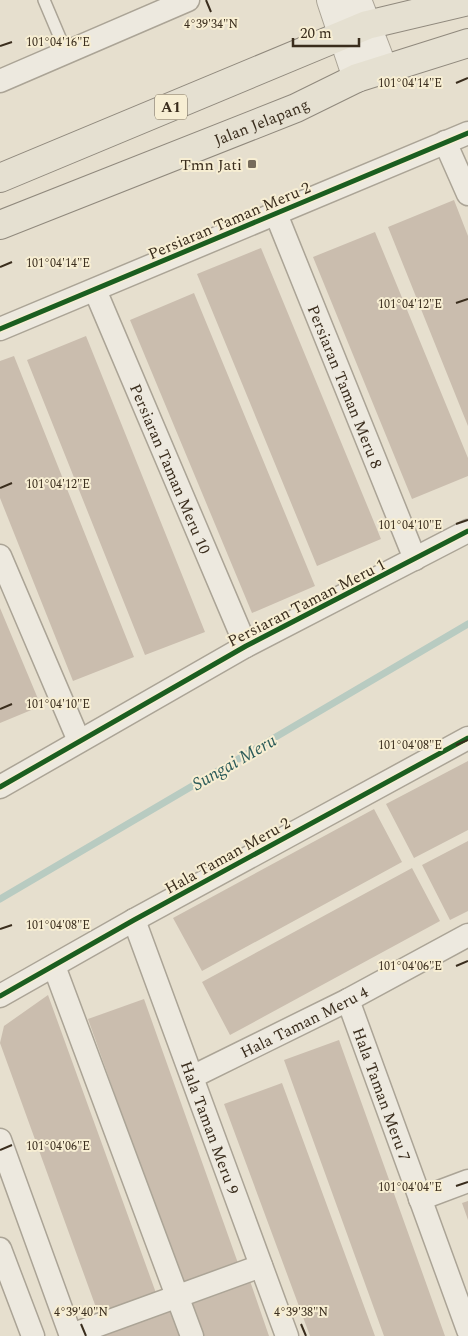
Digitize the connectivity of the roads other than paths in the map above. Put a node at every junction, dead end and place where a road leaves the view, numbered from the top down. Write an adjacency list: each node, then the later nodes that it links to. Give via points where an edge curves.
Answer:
1 (44, 0): 9 (lane)
2 (188, 0): 9 (street)
3 (331, 0): 7 (street)
4 (358, 0): 6 (street)
5 (468, 1): 6 (main road, A1)
6 (367, 25): 7 (main road, A1); 10 (street)
7 (342, 36): 11 (street); 15 (main road, A1)
8 (468, 43): 10 (main road, Jalan Jelapang)
9 (66, 52): 12 (street)
10 (383, 68): 11 (main road, Jalan Jelapang)
11 (357, 78): 18 (main road, Jalan Jelapang, via 296,108)
12 (0, 81)
13 (468, 133): 14 (street, Persiaran Taman Meru 2)
14 (445, 142): 16 (street); 17 (street, Persiaran Taman Meru 2)
15 (0, 178)
16 (468, 194)
17 (276, 214): 19 (street, Persiaran Taman Meru 2); 23 (street, Persiaran Taman Meru 8)
18 (0, 225)
19 (96, 290): 20 (street, Persiaran Taman Meru 2); 24 (street, Persiaran Taman Meru 10)
20 (0, 329)
21 (468, 531): 23 (street, Persiaran Taman Meru 1)
22 (0, 556): 26 (street)
23 (415, 559): 24 (street, Persiaran Taman Meru 1)
24 (246, 646): 26 (street, Persiaran Taman Meru 1)
25 (468, 738): 28 (street, Hala Taman Meru 2)
26 (79, 741): 27 (street, Persiaran Taman Meru 1)
27 (0, 787)
28 (134, 920): 30 (street, Hala Taman Meru 2); 33 (street, Hala Taman Meru 9)
29 (468, 935): 32 (street, Hala Taman Meru 4)
30 (54, 966): 31 (street, Hala Taman Meru 2); 39 (street)
31 (0, 996)
32 (348, 1000): 33 (street, Hala Taman Meru 4); 36 (street, Hala Taman Meru 7)
33 (192, 1077): 38 (street, Hala Taman Meru 9)
34 (0, 1140): 42 (street)
35 (468, 1181): 36 (street)
36 (420, 1199): 40 (street, Hala Taman Meru 7)
37 (0, 1249): 41 (street)
38 (262, 1266): 39 (street); 44 (street, Hala Taman Meru 9)
39 (177, 1297): 42 (street); 43 (street)
40 (468, 1330)
41 (33, 1336)
42 (71, 1336)
43 (192, 1336)
44 (287, 1336)

